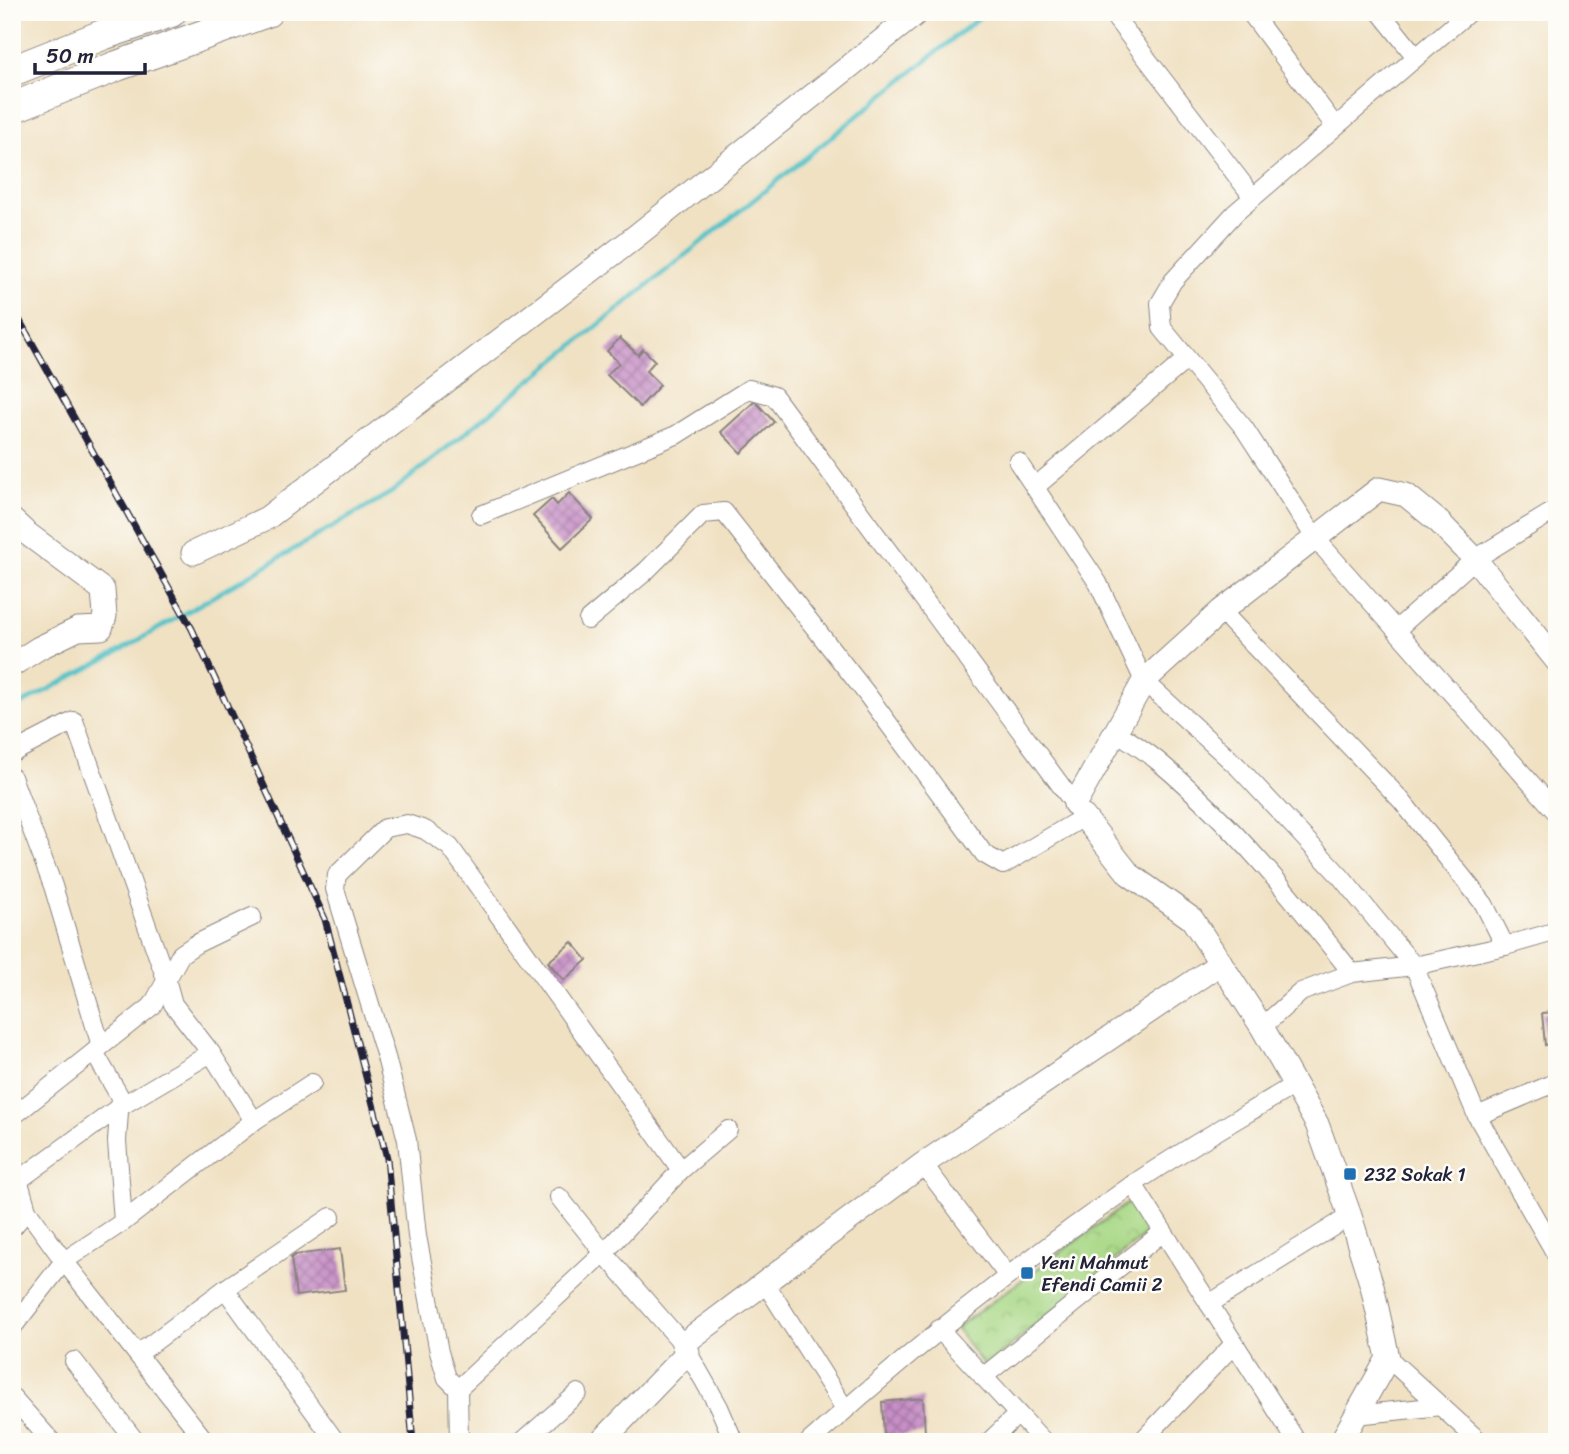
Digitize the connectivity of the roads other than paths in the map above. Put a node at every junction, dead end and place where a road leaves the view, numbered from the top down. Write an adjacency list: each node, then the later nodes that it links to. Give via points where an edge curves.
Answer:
1 (171, 12): 9 (highway)
2 (267, 12): 10 (highway)
3 (918, 12): 20 (street, via 626,244 267,518)
4 (1111, 12): 12 (street)
5 (1250, 12): 11 (street)
6 (1380, 12): 8 (street)
7 (1469, 12): 8 (street)
8 (1416, 57): 11 (street)
9 (12, 71)
10 (12, 108)
11 (1335, 126): 12 (street)
12 (1253, 197): 13 (street, via 1173,281 1160,303 1162,328)
13 (1187, 359): 15 (street); 19 (street, via 1244,428)
14 (1018, 462): 15 (street)
15 (1035, 487): 27 (street, via 1098,583)
16 (1557, 509): 21 (street)
17 (481, 515): 31 (street, via 676,435 748,390 774,396)
18 (12, 520): 26 (street, via 103,590 105,616 101,628 78,629)
19 (1316, 539): 21 (street, via 1378,489 1406,495); 22 (street); 24 (street)
20 (193, 554)
21 (1475, 559): 24 (street); 25 (street)
22 (1221, 611): 27 (street); 35 (street, via 1401,800 1485,904)
23 (588, 620): 31 (street, via 703,514 723,512 866,693 984,855 1003,865)
24 (1397, 629): 32 (street)
25 (1557, 661)
26 (12, 665)
27 (1144, 681): 28 (street); 37 (street, via 1238,766 1341,877)
28 (1115, 731): 31 (street); 38 (street, via 1158,761 1226,823)
29 (12, 753): 39 (street, via 74,721)
30 (12, 777): 41 (street, via 53,886)
31 (1080, 810): 36 (street, via 1129,874 1192,919)
32 (1557, 814)
33 (252, 917): 39 (street, via 181,954)
34 (1557, 931): 35 (street)
35 (1505, 946): 37 (street)
36 (1221, 962): 40 (street); 52 (street)
37 (1414, 966): 38 (street); 47 (street)
38 (1352, 973): 40 (street, via 1301,992)
39 (166, 979): 41 (street, via 152,1006); 42 (street, via 173,1004)
40 (1262, 1027): 44 (street)
41 (98, 1049): 46 (street, via 120,1097); 48 (street)
42 (211, 1053): 46 (street); 49 (street)
43 (312, 1083): 49 (street)
44 (1294, 1085): 55 (street); 58 (street, via 1317,1124)
45 (1555, 1085): 47 (street)
46 (118, 1108): 54 (street); 60 (street)
47 (1477, 1116): 64 (street)
48 (12, 1117)
49 (254, 1121): 60 (street)
50 (728, 1130): 53 (street)
51 (12, 1158): 54 (street)
52 (923, 1164): 66 (street); 67 (street)
53 (681, 1170): 63 (street); 78 (street, via 450,847 407,824 386,828 337,875 335,890 407,1140 417,1236 439,1352 447,1378)
54 (19, 1180): 57 (street)
55 (1133, 1184): 62 (street); 66 (street)
56 (559, 1197): 63 (street)
57 (27, 1210): 61 (street); 65 (street)
58 (1350, 1216): 69 (street); 75 (street)
59 (331, 1217): 68 (street)
60 (124, 1222): 65 (street)
61 (12, 1228)
62 (1163, 1232): 69 (street); 77 (street)
63 (604, 1252): 73 (street); 78 (street)
64 (1557, 1256)
65 (64, 1261): 70 (street); 74 (street)
66 (1008, 1276): 71 (street)
67 (764, 1281): 73 (street); 82 (street)
68 (225, 1289): 74 (street); 88 (street)
69 (1209, 1304): 72 (street)
70 (12, 1328)
71 (939, 1329): 77 (street); 82 (street)
72 (1234, 1344): 96 (street); 97 (street)
73 (685, 1348): 91 (street); 92 (street)
74 (138, 1354): 87 (street)
75 (1388, 1358): 81 (street); 84 (street)
76 (74, 1362): 86 (street)
77 (983, 1377): 83 (street)
78 (458, 1389): 89 (street)
79 (578, 1393): 90 (street)
80 (12, 1397): 85 (street)
81 (1441, 1406): 84 (street); 99 (street)
82 (845, 1409): 93 (street)
83 (1018, 1414): 94 (street); 95 (street)
84 (1356, 1415): 98 (street)
85 (52, 1442)
86 (136, 1442)
87 (206, 1442)
88 (335, 1442)
89 (459, 1442)
90 (522, 1442)
91 (601, 1442)
92 (734, 1442)
93 (809, 1442)
94 (989, 1442)
95 (1044, 1442)
96 (1141, 1442)
97 (1297, 1442)
98 (1341, 1442)
99 (1480, 1442)

